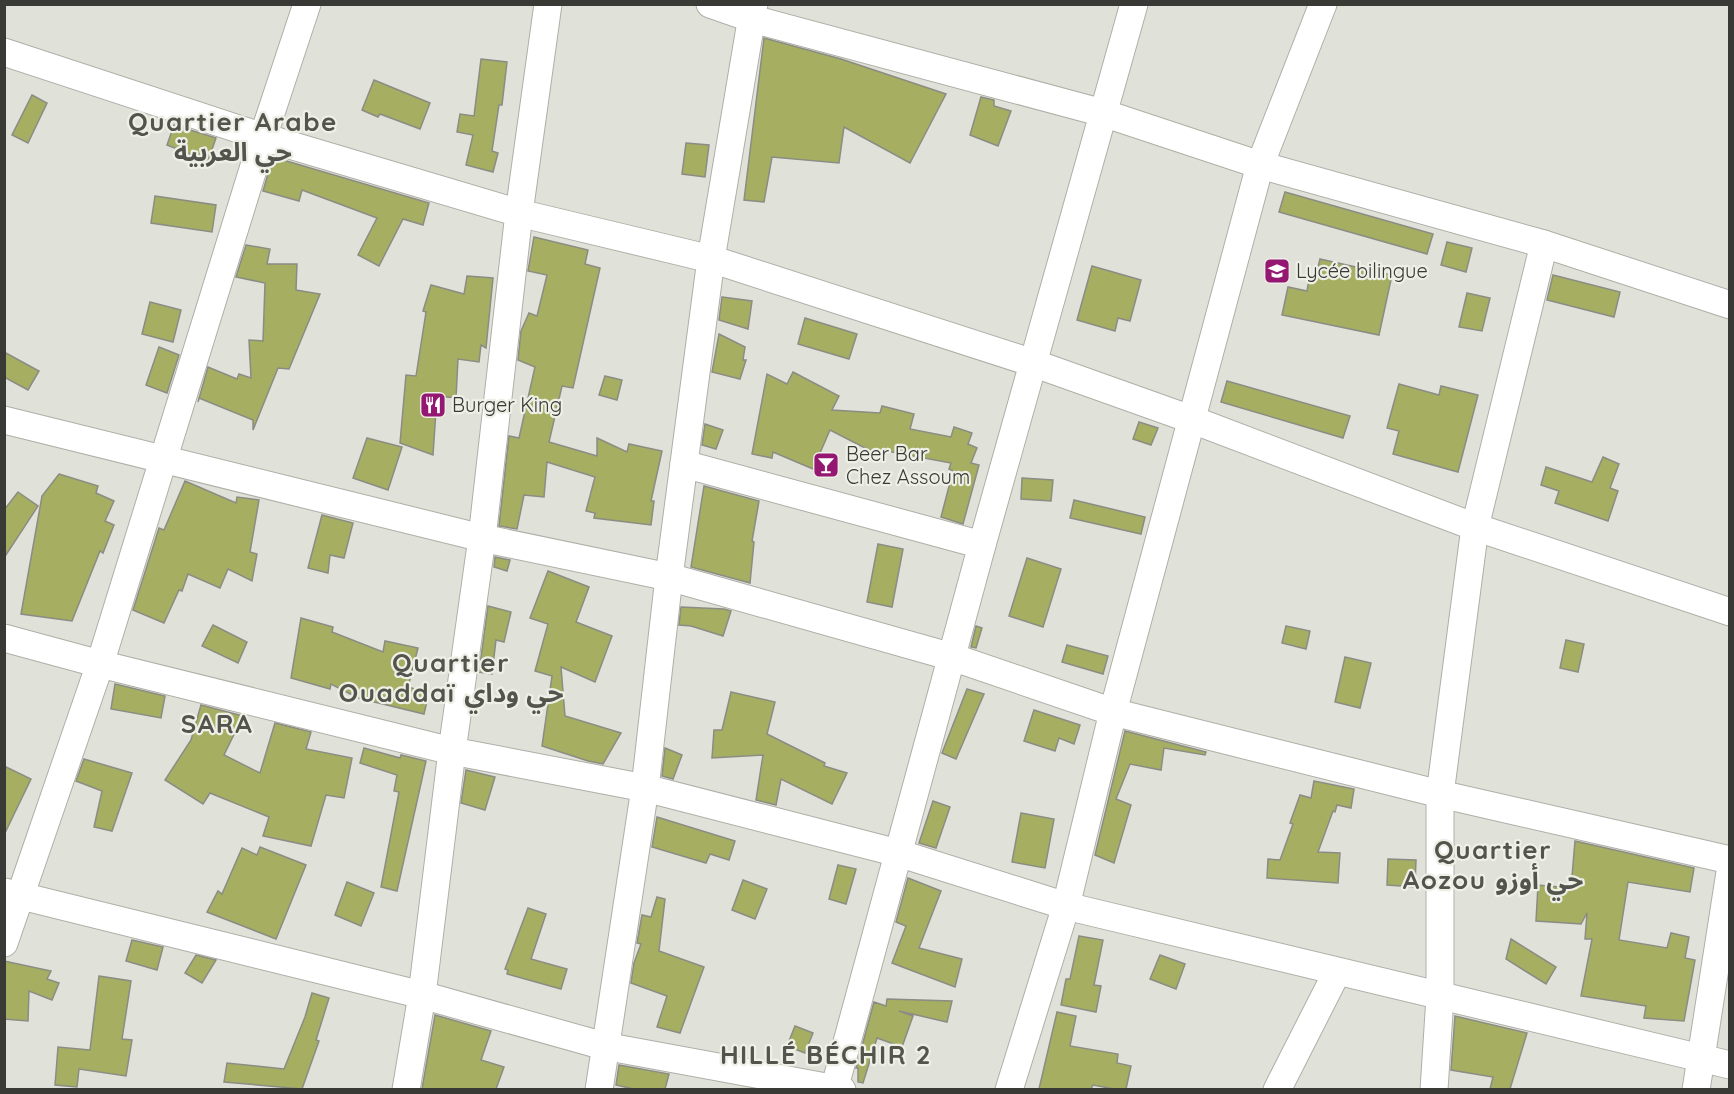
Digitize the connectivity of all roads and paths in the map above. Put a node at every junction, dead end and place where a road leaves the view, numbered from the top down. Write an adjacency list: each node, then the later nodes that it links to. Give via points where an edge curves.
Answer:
1 (307, 4): 9 (street)
2 (548, 4): 11 (street)
3 (710, 4): 6 (street)
4 (1134, 4): 8 (street)
5 (1323, 4): 10 (street)
6 (754, 12): 8 (street); 13 (street)
7 (4, 52): 9 (street)
8 (1103, 113): 10 (street); 15 (street)
9 (263, 137): 11 (street); 18 (street)
10 (1260, 165): 12 (street); 17 (street)
11 (519, 213): 13 (street); 21 (street)
12 (1544, 244): 14 (street); 20 (street)
13 (711, 259): 15 (street); 19 (street)
14 (1730, 305)
15 (1033, 363): 17 (street); 22 (street)
16 (4, 420): 18 (street)
17 (1193, 420): 20 (street); 28 (street)
18 (165, 459): 21 (street); 27 (street)
19 (684, 464): 22 (street); 23 (street)
20 (1475, 527): 24 (street); 31 (street)
21 (482, 538): 23 (street); 29 (street)
22 (982, 545): 26 (street)
23 (669, 577): 26 (street); 30 (street)
24 (1730, 612)
25 (4, 638): 27 (street)
26 (951, 657): 28 (street); 32 (street)
27 (100, 664): 29 (street); 35 (street)
28 (1113, 712): 31 (street); 36 (street)
29 (452, 751): 30 (street); 39 (street)
30 (645, 788): 32 (street); 41 (street)
31 (1440, 794): 33 (street); 40 (street)
32 (898, 853): 36 (street); 46 (street)
33 (1730, 860)
34 (1730, 872): 42 (street)
35 (13, 894): 37 (street); 39 (street)
36 (1066, 906): 38 (street); 47 (street)
37 (4, 943)
38 (1337, 972): 40 (street); 48 (street)
39 (422, 995): 41 (street); 44 (street)
40 (1440, 997): 42 (street); 49 (street)
41 (604, 1046): 45 (street); 46 (street)
42 (1700, 1059): 43 (street); 50 (street)
43 (1730, 1065)
44 (406, 1089)
45 (599, 1089)
46 (836, 1089)
47 (1009, 1089)
48 (1277, 1089)
49 (1434, 1089)
50 (1696, 1089)

